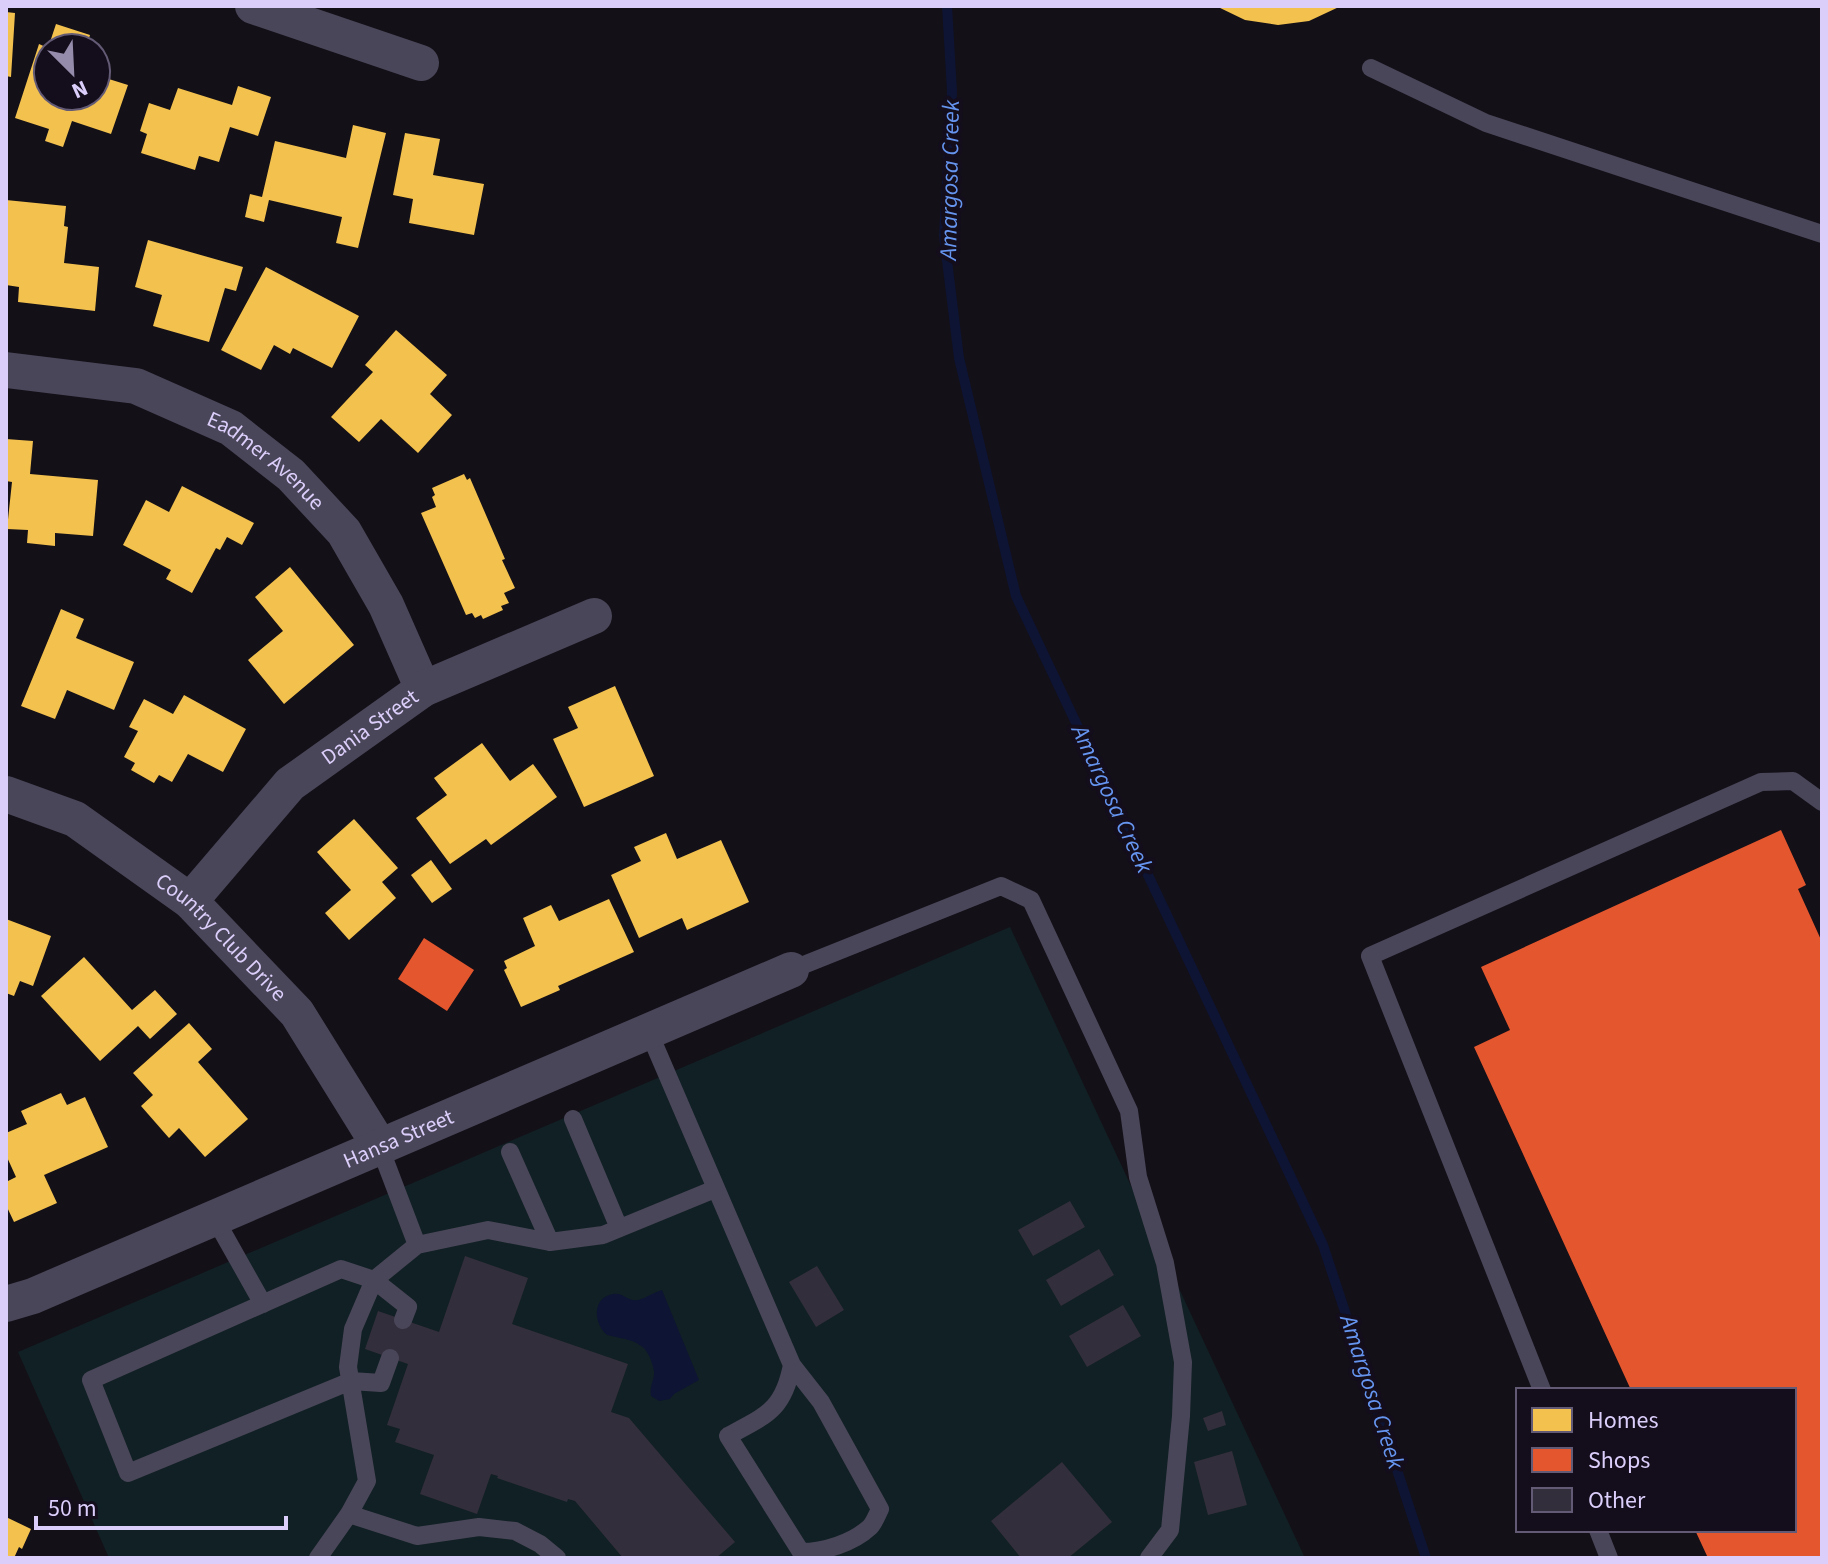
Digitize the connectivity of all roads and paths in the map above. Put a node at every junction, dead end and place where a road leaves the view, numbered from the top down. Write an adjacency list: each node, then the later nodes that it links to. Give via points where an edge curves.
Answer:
1 (253, 6): 2 (street)
2 (421, 63)
3 (1371, 68): 4 (lane, via 1486,123)
4 (1822, 234)
5 (6, 370): 7 (street, Eadmer Avenue, via 136,386 231,428 291,475 344,532 386,605)
6 (594, 616): 7 (street, Dania Street)
7 (423, 689): 10 (street, Dania Street, via 290,784)
8 (6, 794): 10 (street, Country Club Drive, via 75,819)
9 (1822, 802): 28 (lane, via 1793,781 1761,782 1370,956)
10 (190, 901): 14 (street, Country Club Drive, via 297,1013)
11 (791, 970): 12 (street, Hansa Street); 33 (lane, via 1001,886 1031,900 1129,1111 1138,1177 1165,1263 1183,1362 1170,1530)
12 (648, 1030): 14 (street, Hansa Street); 16 (lane)
13 (573, 1119): 18 (lane)
14 (379, 1145): 17 (street, Hansa Street); 20 (lane)
15 (510, 1152): 19 (lane)
16 (715, 1189): 18 (lane); 26 (lane)
17 (214, 1217): 22 (street, Hansa Street); 23 (lane)
18 (619, 1228): 19 (lane)
19 (550, 1242): 20 (lane, via 488,1230)
20 (417, 1245): 21 (lane)
21 (374, 1280): 23 (lane, via 341,1269); 24 (lane, via 408,1307); 27 (lane, via 353,1329)
22 (6, 1304)
23 (263, 1304): 27 (lane, via 91,1380 128,1473)
24 (403, 1320)
25 (390, 1358): 27 (lane, via 381,1383)
26 (792, 1365): 26 (lane, via 788,1389 773,1410 728,1436 801,1552 819,1552 871,1526 880,1509 821,1402)
27 (351, 1381): 29 (lane, via 367,1481)
28 (1541, 1388)
29 (349, 1514): 31 (lane); 32 (lane, via 417,1536 479,1527 515,1531)
30 (1599, 1532): 34 (lane)
31 (318, 1558)
32 (557, 1558)
33 (1149, 1558)
34 (1609, 1558)

